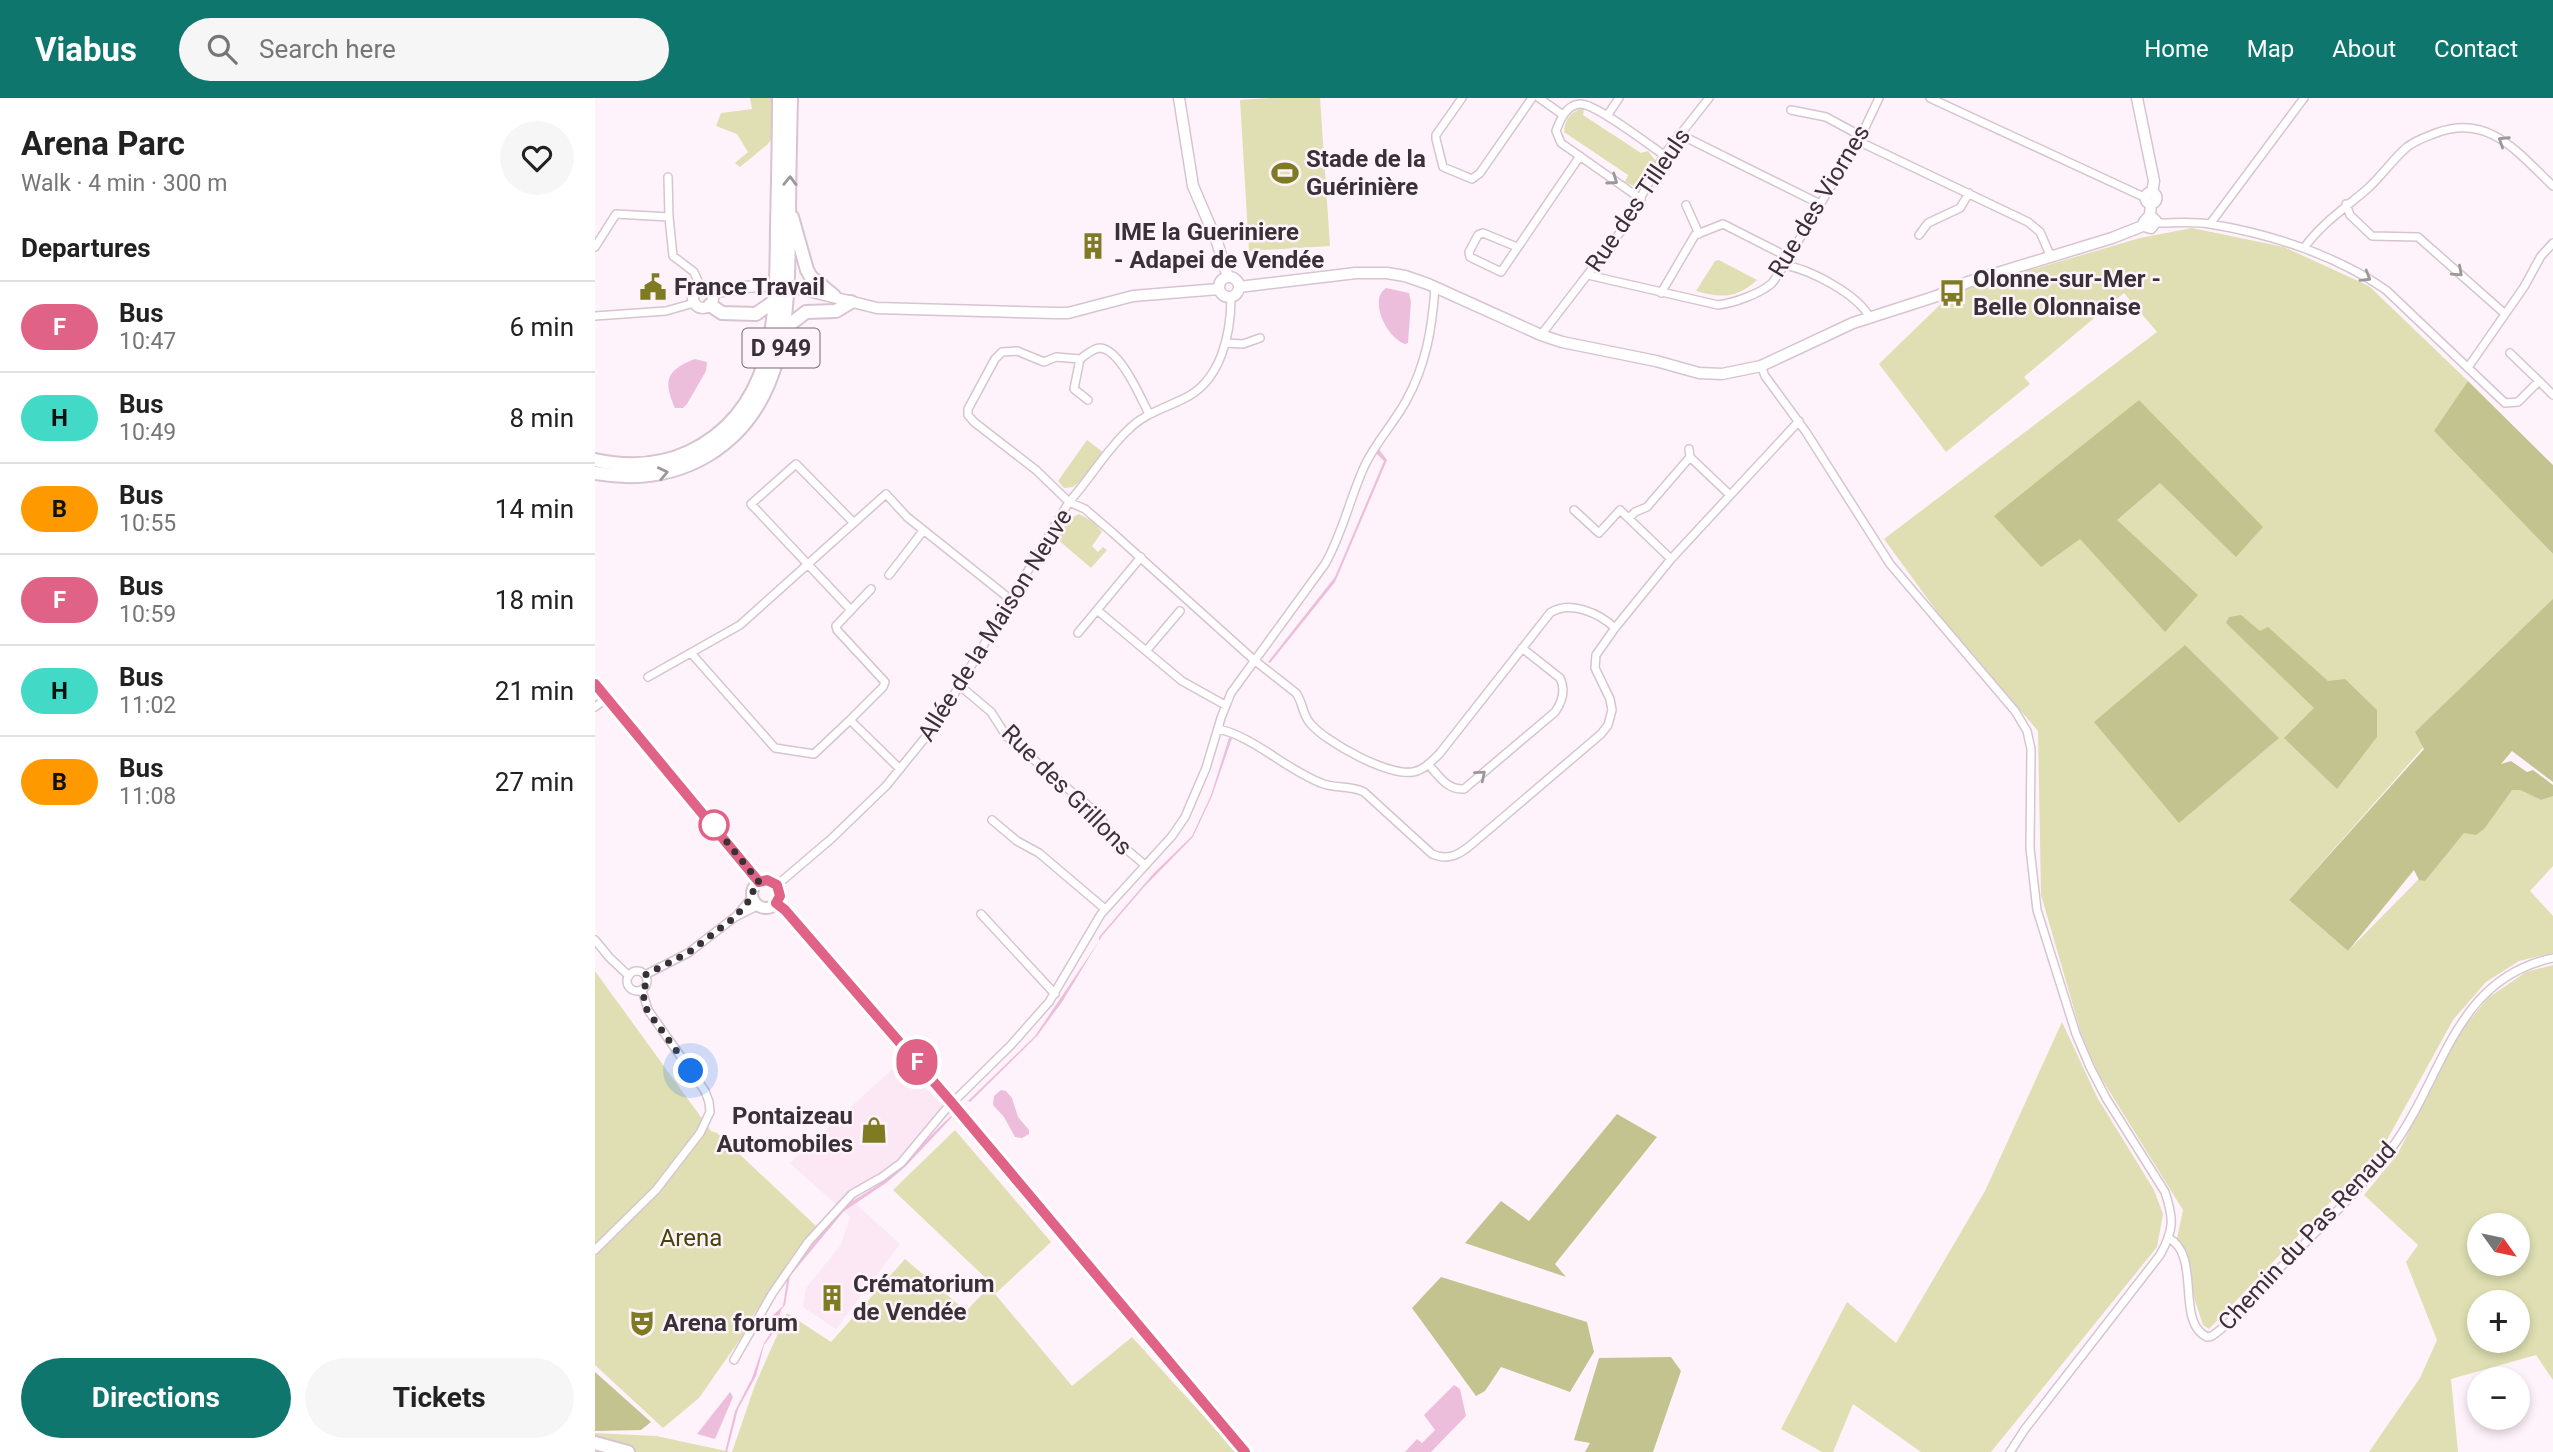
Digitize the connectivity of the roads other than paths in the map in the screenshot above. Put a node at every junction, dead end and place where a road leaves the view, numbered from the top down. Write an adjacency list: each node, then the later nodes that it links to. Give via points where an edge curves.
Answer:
1 (779, 98): 53 (main road, D 949)
2 (791, 98): 28 (main road, D 949, one-way to 2)
3 (1179, 98): 42 (street, via 1193,186)
4 (1462, 98): 5 (street, via 1436,139 1443,167 1472,179 1481,173)
5 (1532, 98)
6 (1539, 98): 14 (street)
7 (1619, 98): 15 (street)
8 (1709, 98): 16 (street, Rue des Tilleuls)
9 (1879, 98): 17 (street, Rue des Viornes)
10 (1930, 98): 23 (street)
11 (2137, 98): 23 (street, via 2154,181)
12 (2304, 98): 31 (street)
13 (1791, 110): 17 (street, via 1826,117)
14 (1563, 115): 15 (street, via 1582,104); 19 (street, via 1557,138)
15 (1607, 116): 18 (street)
16 (1679, 134): 18 (street, Rue des Tilleuls); 25 (street)
17 (1859, 139): 22 (street); 25 (street, Rue des Viornes)
18 (1664, 155): 24 (street, Rue des Tilleuls)
19 (1580, 156): 24 (street, one-way to 24); 36 (street)
20 (668, 177): 29 (street)
21 (2553, 186): 26 (street, one-way to 26, via 2502,139 2459,127 2409,146)
22 (1969, 193): 33 (street, via 1960,208 1928,223); 39 (street, via 2035,227)
23 (2150, 198): 30 (street)
24 (1641, 199): 41 (street, Rue des Tilleuls)
25 (1820, 204): 38 (street, Rue des Viornes)
26 (2346, 204): 37 (street); 56 (street, one-way to 56, via 2350,215 2372,236 2418,237)
27 (1686, 205): 32 (street)
28 (789, 207): 50 (main road, via 807,270); 60 (main road, D 949, via 788,283)
29 (669, 217): 35 (street, via 616,214); 44 (street, via 673,256 694,272)
30 (2150, 221): 31 (street); 39 (street)
31 (2210, 224): 37 (street)
32 (1699, 234): 38 (street, via 1723,224); 49 (street)
33 (1919, 235)
34 (2553, 243): 56 (street)
35 (595, 247)
36 (1517, 247): 36 (street, via 1501,272 1475,261 1469,252 1483,233)
37 (2304, 248): 67 (street, one-way to 67, via 2351,268 2386,290)
38 (1789, 257): 40 (street, Rue des Viornes)
39 (2051, 257): 59 (street)
40 (1784, 265): 49 (street, Rue des Viornes, via 1772,283 1728,304); 59 (street, via 1810,272 1837,288)
41 (1588, 275): 49 (street, Rue des Viornes); 61 (street, Rue des Tilleuls)
42 (1228, 277): 46 (street, via 1237,281); 48 (street)
43 (767, 286): 52 (street, via 743,287)
44 (701, 288): 52 (street, via 707,289); 55 (street, via 694,294)
45 (796, 288): 50 (street)
46 (1238, 288): 47 (street, via 1374,272 1405,276); 51 (street)
47 (1435, 288): 61 (street); 95 (street, via 1429,345 1420,373 1366,464 1325,564)
48 (1219, 289): 51 (street); 54 (street, via 1133,296 1068,313 888,309)
49 (1661, 293)
50 (834, 296): 54 (street)
51 (1231, 297): 63 (street)
52 (711, 299): 55 (street, via 702,308); 57 (main road, via 722,313)
53 (776, 300): 57 (main road); 60 (main road, D 949)
54 (851, 302): 60 (main road, via 836,311 806,312)
55 (694, 303): 58 (street, via 666,311)
56 (2504, 313): 67 (street)
57 (756, 314): 60 (main road)
58 (595, 316)
59 (1870, 317): 66 (street)
60 (778, 330): 73 (main road, D 949, via 756,386 740,412 714,437 656,463); 74 (main road, D 949, one-way to 60, via 659,474 688,465 722,446 758,405 775,368)
61 (1541, 335): 66 (street, via 1699,373)
62 (1260, 338): 63 (street, via 1243,344)
63 (1225, 343): 71 (street, via 1212,375 1199,390)
64 (2510, 353): 68 (street)
65 (1080, 359): 70 (street, via 1074,389); 71 (street, via 1092,350 1106,350 1124,368); 76 (street, via 1056,357 1040,362 1020,352 1002,352 968,410 970,419)
66 (1761, 366): 72 (street)
67 (2469, 366): 68 (street, via 2509,404 2518,402)
68 (2539, 381): 69 (street)
69 (2553, 395)
70 (1088, 400)
71 (1149, 414): 76 (street, via 1126,431)
72 (1799, 421): 75 (street); 121 (street, via 1890,564 2027,731 2031,749 2030,848 2037,910 2090,1067 2165,1192 2171,1209)
73 (595, 460)
74 (595, 473)
75 (1730, 495): 78 (street, via 1690,453 1647,507); 82 (street)
76 (1069, 502): 81 (street, Allée de la Maison Neuve, via 1085,509); 86 (street, Allée de la Maison Neuve)
77 (1574, 510): 78 (street, via 1599,533 1620,510)
78 (1629, 519): 82 (street)
79 (854, 523): 80 (street, via 886,494); 83 (street); 83 (street, via 796,464 751,504)
80 (923, 531): 84 (street); 86 (street)
81 (1141, 557): 88 (street); 95 (street, Allée de la Maison Neuve)
82 (1671, 559): 90 (street)
83 (806, 565): 87 (street); 94 (street, via 740,625)
84 (889, 575)
85 (871, 589): 87 (street)
86 (1010, 599): 98 (street, Allée de la Maison Neuve)
87 (850, 609): 102 (street, via 837,630 885,682)
88 (1097, 610): 91 (street); 93 (street)
89 (1180, 611): 93 (street)
90 (1615, 628): 92 (street, via 1597,615 1557,608); 103 (street, via 1595,663 1610,699 1608,725 1455,856 1431,854 1364,792 1323,784 1240,736)
91 (1077, 633)
92 (1522, 648): 104 (street); 104 (street, one-way to 92, via 1448,785 1464,789 1555,712 1561,699 1560,678)
93 (1146, 651): 100 (street, via 1182,681)
94 (691, 653): 96 (street); 102 (street, via 775,748 814,754)
95 (1254, 660): 100 (street); 104 (street, Allée de la Maison Neuve, via 1296,693 1313,726 1349,751 1396,771 1414,772)
96 (648, 677)
97 (595, 684): 99 (main road)
98 (959, 685): 105 (street, Allée de la Maison Neuve, via 937,723); 107 (street, Rue des Grillons, via 991,712 1007,737 1099,815 1113,838)
99 (607, 698): 101 (street); 108 (main road)
100 (1225, 705): 103 (street)
101 (595, 708)
102 (851, 720): 105 (street)
103 (1219, 729): 107 (street, via 1185,817)
104 (1428, 764)
105 (900, 769): 109 (street, Allée de la Maison Neuve, via 836,835)
106 (992, 820): 112 (street)
107 (1145, 865): 112 (street)
108 (759, 882): 109 (main road); 110 (main road, via 753,889)
109 (777, 885): 111 (main road, via 780,896)
110 (756, 900): 111 (main road, via 768,907); 116 (street, via 688,953)
111 (776, 903): 120 (main road)
112 (1105, 909): 119 (street)
113 (981, 914): 119 (street)
114 (595, 940): 117 (street)
115 (2553, 958): 121 (street, Chemin du Pas Renaud, via 2508,975 2466,1013 2391,1150 2212,1336 2196,1329 2185,1260)
116 (645, 975): 117 (street, via 636,971); 118 (street)
117 (629, 976): 118 (street, via 630,988)
118 (642, 990): 122 (street, via 647,1010 705,1091 710,1112 656,1190)
119 (1055, 994): 120 (street)
120 (952, 1103): 123 (street, via 901,1163 852,1194 808,1242); 128 (main road)
121 (2169, 1238): 129 (street)
122 (595, 1250)
123 (734, 1360)
124 (595, 1443): 127 (main road)
125 (595, 1451): 126 (main road)
126 (611, 1452)
127 (628, 1452)
128 (1245, 1452)
129 (2010, 1452)

